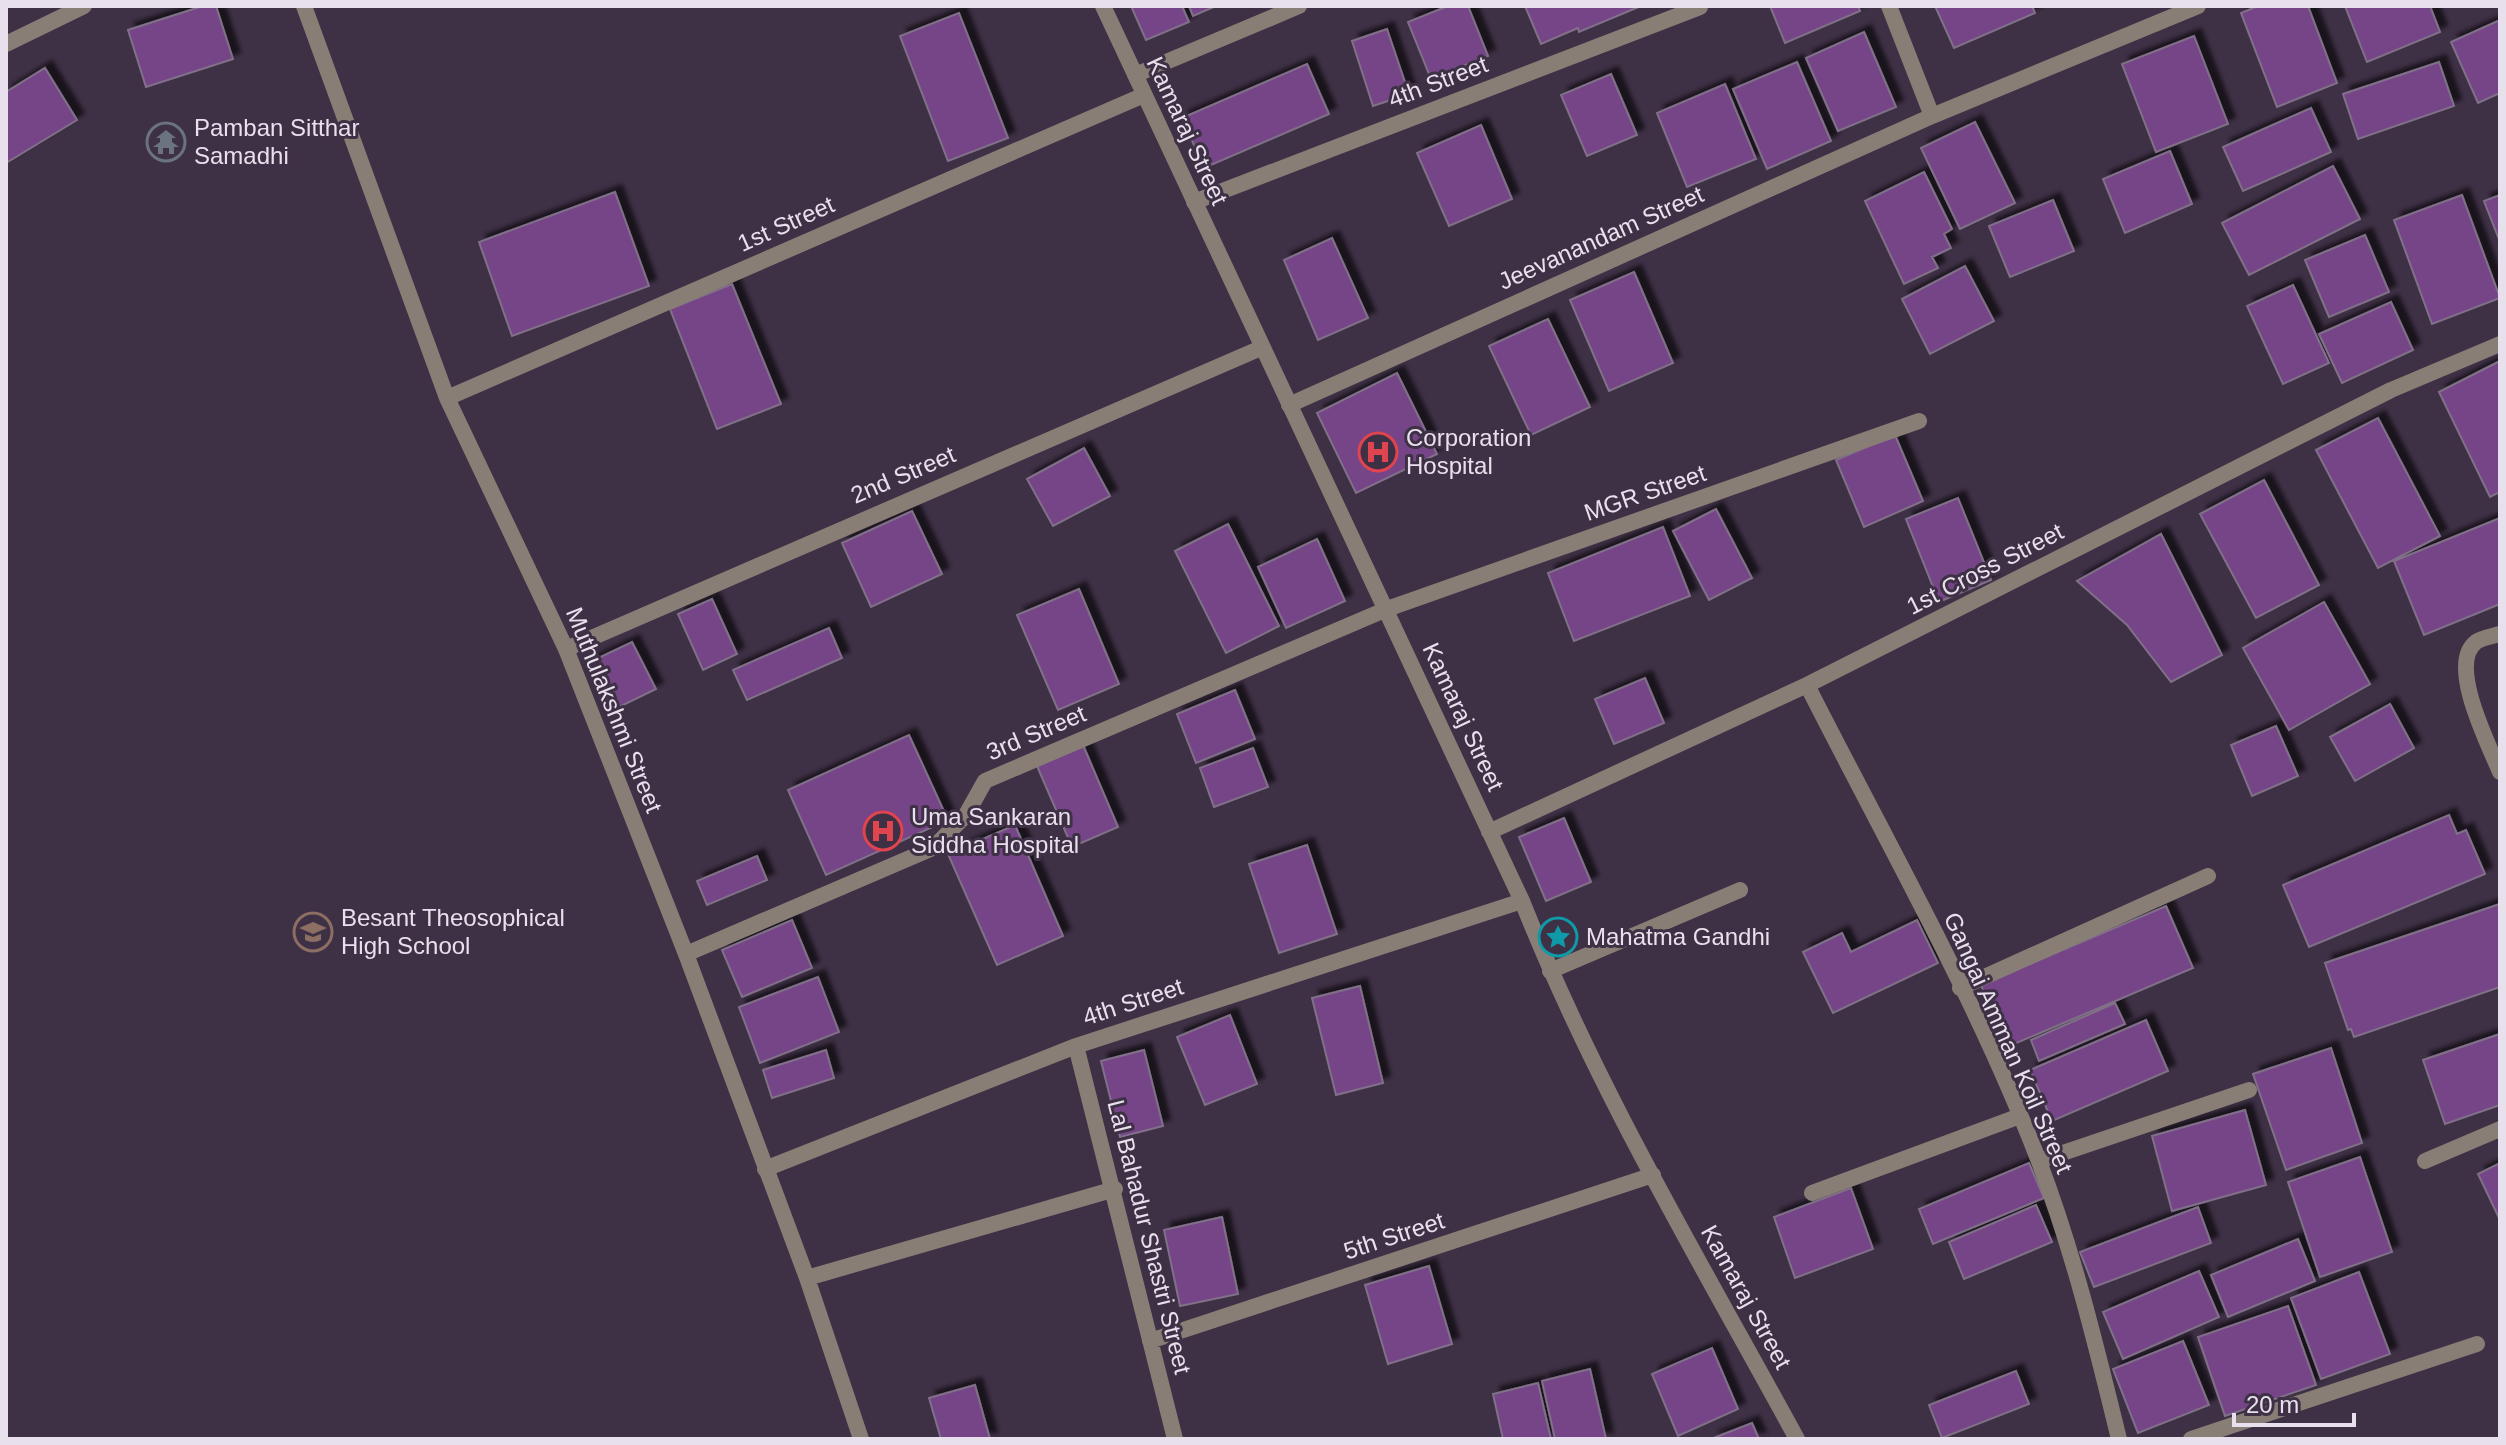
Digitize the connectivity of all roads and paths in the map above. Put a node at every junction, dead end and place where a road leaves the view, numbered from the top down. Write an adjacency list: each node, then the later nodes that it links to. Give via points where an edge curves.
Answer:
1 (84, 6): 8 (street)
2 (304, 6): 15 (street, Muthulakshmi Street)
3 (1103, 6): 9 (street, Kamaraj Street)
4 (1299, 6): 9 (street)
5 (1889, 6): 11 (street)
6 (2198, 6): 11 (street, Jeevanandam Street)
7 (1700, 7): 12 (street, 4th Street)
8 (6, 44)
9 (1135, 75): 10 (street, Kamaraj Street)
10 (1144, 95): 12 (street, Kamaraj Street); 15 (street, 1st Street)
11 (1932, 116): 16 (street, Jeevanandam Street)
12 (1194, 202): 14 (street, Kamaraj Street)
13 (2500, 344): 21 (street, 1st Cross Street, via 2391,390)
14 (1261, 348): 16 (street, Kamaraj Street); 20 (street, 2nd Street)
15 (447, 398): 20 (street, Muthulakshmi Street)
16 (1289, 405): 18 (street, Kamaraj Street)
17 (1919, 421): 18 (street, MGR Street)
18 (1387, 609): 23 (street, Kamaraj Street); 27 (street, 3rd Street, via 985,781 966,815 933,848)
19 (2500, 634): 22 (street, via 2476,642 2465,659 2465,681)
20 (566, 649): 27 (street, Muthulakshmi Street)
21 (1807, 685): 23 (street, 1st Cross Street); 29 (street, Gangai Amman Koil Street)
22 (2500, 772)
23 (1489, 832): 26 (street, Kamaraj Street)
24 (2208, 876): 29 (street)
25 (1740, 890): 28 (street)
26 (1522, 901): 28 (street, Kamaraj Street); 30 (street, 4th Street)
27 (686, 954): 36 (street, Muthulakshmi Street)
28 (1550, 971): 37 (street, Kamaraj Street)
29 (1960, 988): 32 (street, Gangai Amman Koil Street)
30 (1076, 1046): 36 (street, 4th Street); 38 (street, Lal Bahadur Shastri Street)
31 (2249, 1090): 34 (street)
32 (2020, 1116): 34 (street, Gangai Amman Koil Street); 39 (street)
33 (2500, 1129): 35 (street)
34 (2039, 1161): 46 (street, Gangai Amman Koil Street, via 2088,1316)
35 (2425, 1161)
36 (765, 1169): 40 (street, Muthulakshmi Street)
37 (1653, 1175): 41 (street, 5th Street); 45 (street, Kamaraj Street)
38 (1115, 1189): 40 (street); 41 (street, Lal Bahadur Shastri Street)
39 (1812, 1193)
40 (807, 1278): 43 (street, Muthulakshmi Street)
41 (1150, 1341): 44 (street, Lal Bahadur Shastri Street)
42 (2477, 1344): 47 (street)
43 (861, 1439)
44 (1175, 1439)
45 (1797, 1439)
46 (2119, 1439)
47 (2191, 1439)

